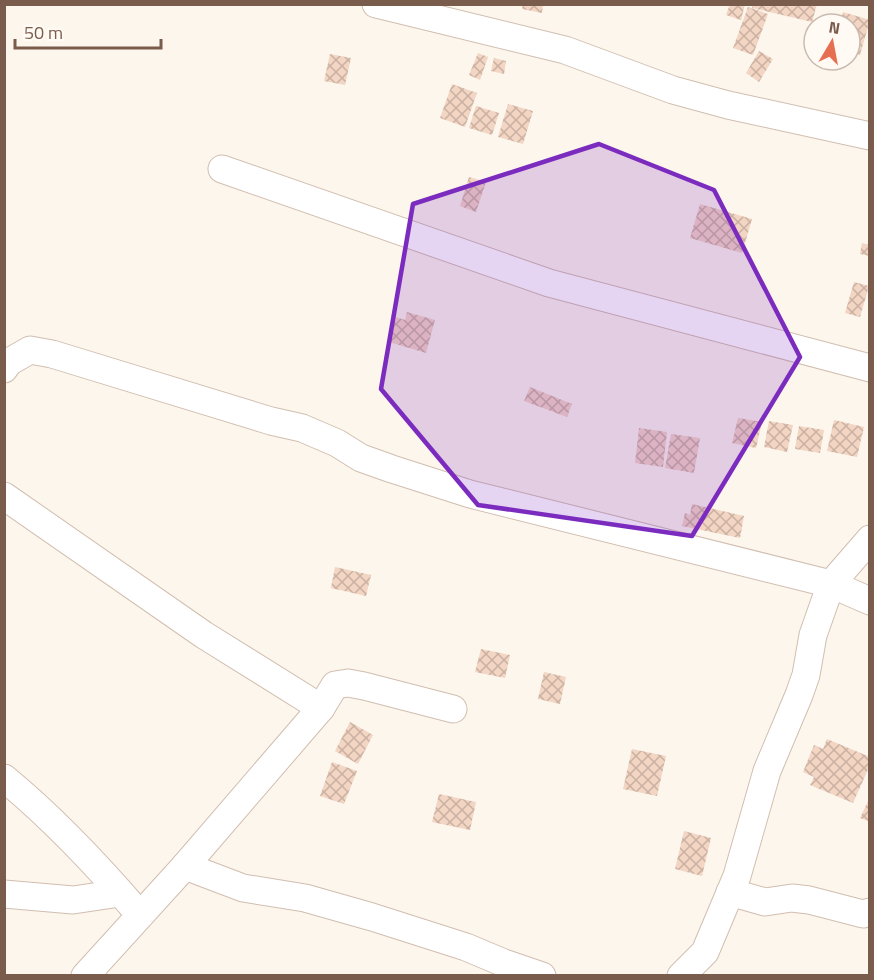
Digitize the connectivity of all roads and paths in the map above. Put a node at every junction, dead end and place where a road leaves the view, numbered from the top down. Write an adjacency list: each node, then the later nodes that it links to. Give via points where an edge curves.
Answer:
1 (375, 4): 2 (street, via 565,50 706,99)
2 (870, 136)
3 (222, 169): 4 (street, via 549,283)
4 (870, 368)
5 (4, 369): 8 (street, via 30,350 52,354 302,428 361,458 470,494)
6 (4, 496): 10 (street, via 204,635)
7 (870, 539): 8 (street)
8 (831, 584): 9 (street); 14 (street, via 813,635 803,685 767,771)
9 (870, 601)
10 (321, 708): 11 (street, via 335,685 348,683); 13 (street)
11 (453, 709)
12 (4, 778): 15 (street, via 92,861)
13 (185, 866): 18 (street); 20 (street, via 243,888 305,898 372,917)
14 (730, 892): 17 (street, via 765,902 792,898 863,914); 21 (street, via 705,951)
15 (120, 893): 16 (street, via 73,900); 18 (street)
16 (4, 894)
17 (870, 912)
18 (140, 915): 19 (street)
19 (85, 975)
20 (542, 975)
21 (681, 975)

